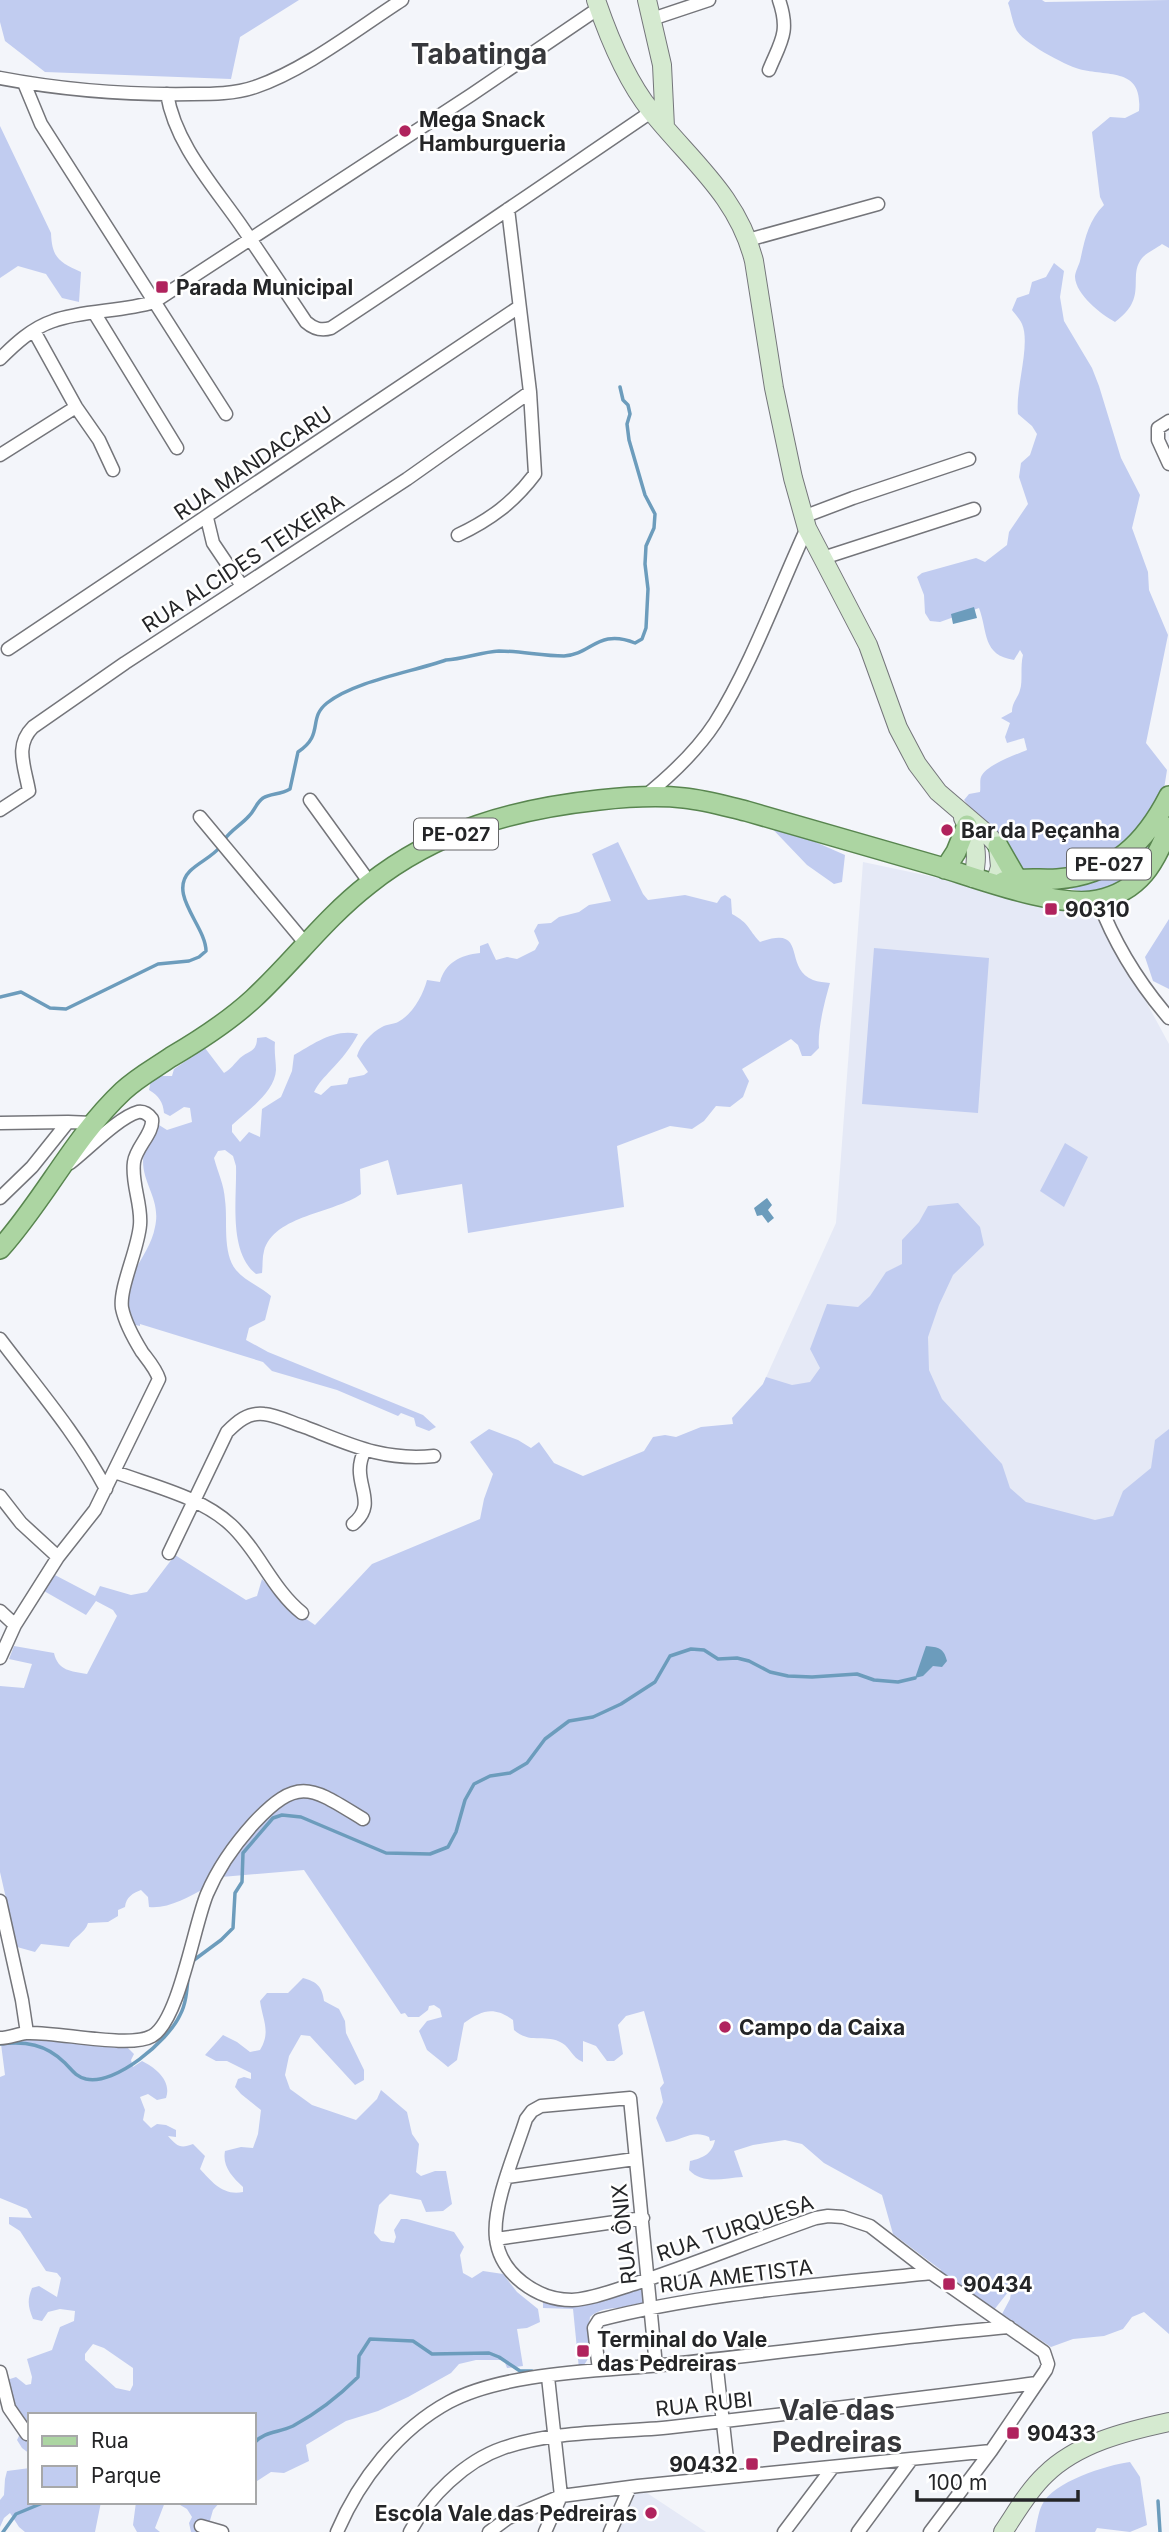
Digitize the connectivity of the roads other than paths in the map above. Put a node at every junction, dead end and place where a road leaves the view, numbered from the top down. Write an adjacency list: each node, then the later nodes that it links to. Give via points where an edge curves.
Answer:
1 (402, 0): 10 (street, via 287,73 260,85 230,92)
2 (648, 0): 6 (street)
3 (709, 0): 6 (street)
4 (779, 0): 7 (street, via 785,28)
5 (597, 4): 11 (street, via 630,79); 15 (street, via 471,95)
6 (652, 19): 12 (street, via 662,65)
7 (769, 70)
8 (0, 78): 9 (street)
9 (24, 83): 10 (street); 17 (street, via 41,124)
10 (167, 94): 15 (street, via 184,142)
11 (652, 112): 12 (street); 14 (street)
12 (665, 127): 16 (street, via 717,187)
13 (878, 204): 16 (street)
14 (508, 209): 15 (street, via 331,328 318,330 306,322); 18 (street)
15 (250, 239): 17 (street)
16 (748, 240): 33 (street, via 776,399)
17 (154, 302): 19 (street); 24 (street)
18 (519, 307): 22 (street); 32 (street, RUA MANDACARU)
19 (95, 314): 20 (street, via 64,318); 26 (street)
20 (34, 331): 21 (street); 23 (street)
21 (0, 359)
22 (530, 393): 34 (street, via 535,474 505,508); 36 (street, RUA ALCIDES TEIXEIRA)
23 (76, 407): 27 (street); 30 (street)
24 (226, 414)
25 (1169, 421): 29 (street, via 1156,434)
26 (177, 448)
27 (0, 455)
28 (969, 459): 33 (street, via 853,498)
29 (1169, 464)
30 (113, 470)
31 (974, 509): 35 (street)
32 (207, 517): 36 (street, via 213,543); 37 (street, RUA MANDACARU)
33 (805, 523): 35 (street); 39 (street, via 770,612 715,722 679,766)
34 (458, 535)
35 (823, 558): 41 (street, via 868,645 898,729 917,764)
36 (242, 586): 42 (street, RUA ALCIDES TEIXEIRA, via 33,727 22,744 29,791)
37 (8, 649)
38 (1169, 796): 49 (main road, PE-027, via 1137,845 1111,863 1058,879)
39 (644, 797): 47 (main road, PE-027, via 711,802); 50 (main road, PE-027, via 501,817 440,841)
40 (310, 800): 50 (street)
41 (955, 808): 44 (street); 46 (street)
42 (0, 810)
43 (200, 817): 53 (street)
44 (967, 825): 47 (main road); 48 (street, via 977,851)
45 (1169, 827): 52 (main road, PE-027, via 1144,876)
46 (998, 846): 49 (main road); 51 (street, via 1000,867)
47 (946, 869): 48 (main road, PE-027)
48 (973, 878): 51 (main road, PE-027)
49 (1017, 879): 51 (main road, PE-027)
50 (370, 883): 53 (main road, PE-027)
51 (995, 884): 52 (main road, PE-027, via 1055,898)
52 (1098, 900): 54 (street, via 1119,951)
53 (305, 943): 57 (main road, PE-027, via 234,1015 140,1077)
54 (1169, 1018)
55 (68, 1122): 56 (street); 57 (street); 59 (street)
56 (0, 1123)
57 (93, 1123): 58 (main road, PE-027)
58 (52, 1177): 60 (main road, PE-027); 66 (street, via 129,1117 143,1112 152,1119 134,1161 141,1222 122,1310 159,1379)
59 (0, 1198)
60 (0, 1249)
61 (0, 1339): 62 (street)
62 (11, 1356): 63 (street); 67 (street, via 65,1422)
63 (1, 1365)
64 (365, 1451): 65 (street, via 394,1458); 69 (street, via 279,1418 250,1415 226,1432); 70 (street, via 358,1467 365,1505)
65 (434, 1457)
66 (115, 1472): 67 (street); 69 (street)
67 (106, 1489): 72 (street)
68 (0, 1496): 72 (street)
69 (192, 1501): 71 (street); 74 (street, via 214,1510 233,1527 282,1593)
70 (353, 1524)
71 (169, 1553)
72 (58, 1557): 75 (street)
73 (0, 1611): 75 (street)
74 (302, 1612)
75 (15, 1625): 76 (street)
76 (0, 1658)
77 (363, 1819): 79 (street, via 313,1791 299,1790 268,1808 229,1854 207,1894 174,2001 155,2035 135,2041)
78 (0, 1901): 79 (street)
79 (27, 2033): 80 (street)
80 (0, 2038)
81 (635, 2159): 82 (street); 82 (street, RUA ÔNIX, via 630,2098 541,2106 526,2119); 83 (street, RUA ÔNIX)
82 (507, 2177): 84 (street)
83 (643, 2218): 84 (street); 86 (street, RUA ÔNIX)
84 (496, 2239): 86 (street, RUA TURQUESA, via 500,2255 517,2279 549,2296 583,2299)
85 (931, 2273): 86 (street, RUA TURQUESA, via 870,2226 828,2216); 87 (street, RUA AMETISTA); 88 (street, RUA TURQUESA)
86 (648, 2279): 87 (street, RUA ÔNIX)
87 (650, 2306): 90 (street, RUA ÔNIX); 91 (street, RUA AMETISTA, via 596,2322)
88 (1009, 2327): 89 (street); 94 (street, RUA TURQUESA, via 1044,2352 1048,2364)
89 (716, 2360): 90 (street); 95 (street)
90 (656, 2366): 91 (street)
91 (599, 2370): 93 (street)
92 (0, 2372): 97 (street, via 9,2408)
93 (548, 2377): 98 (street); 107 (street, via 487,2388 450,2402 416,2425 363,2483)
94 (1037, 2384): 95 (street, RUA RUBI); 99 (street)
95 (723, 2421): 98 (street, RUA RUBI); 102 (street)
96 (1169, 2422): 115 (street, via 1114,2436 1074,2454 1045,2474)
97 (27, 2434)
98 (554, 2438): 104 (street); 108 (street, RUA RUBI, via 502,2449 472,2464 428,2505)
99 (991, 2451): 100 (street); 114 (street)
100 (911, 2460): 101 (street); 113 (street)
101 (834, 2467): 102 (street); 112 (street)
102 (729, 2477): 103 (street)
103 (630, 2487): 104 (street); 111 (street)
104 (561, 2496): 109 (street, via 508,2518); 110 (street)
105 (201, 2526): 106 (street)
106 (222, 2532)
107 (337, 2532)
108 (410, 2532)
109 (489, 2532)
110 (545, 2532)
111 (610, 2532)
112 (785, 2532)
113 (858, 2532)
114 (930, 2532)
115 (1003, 2532)

